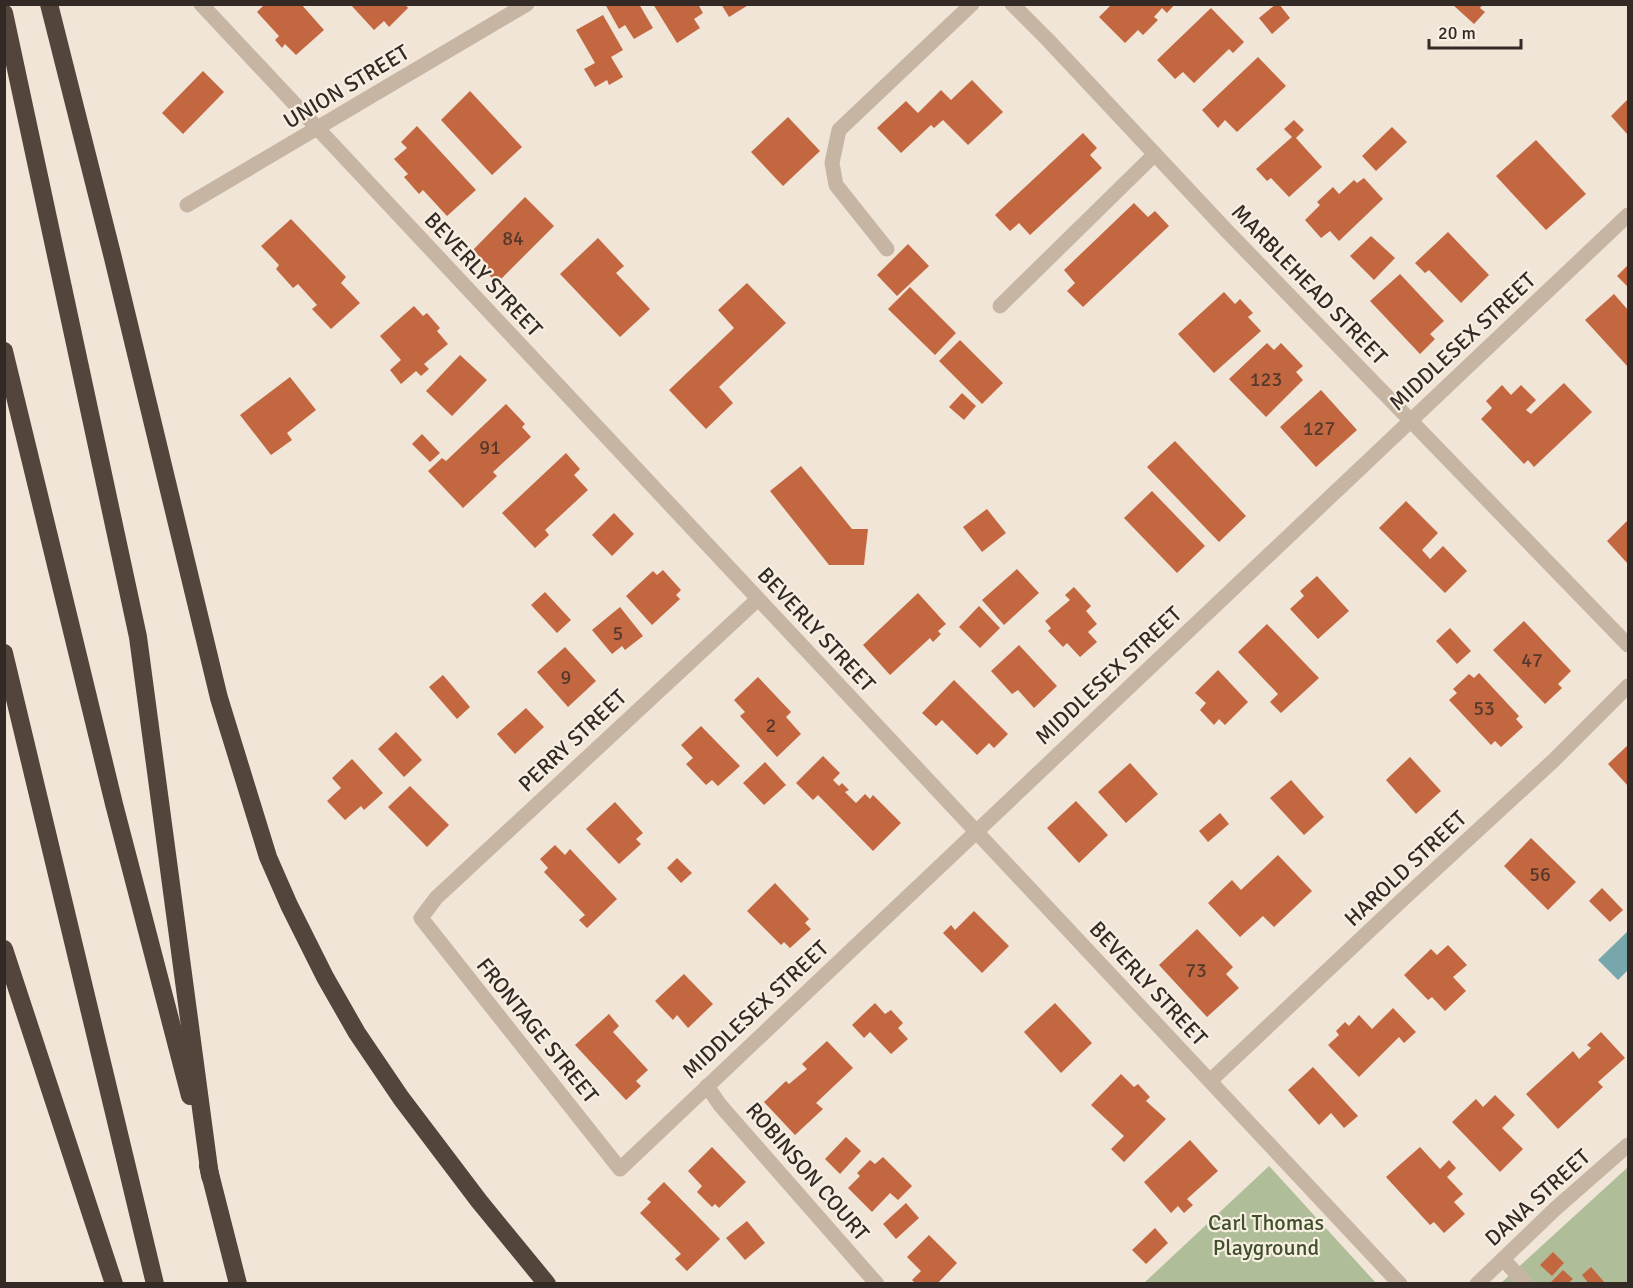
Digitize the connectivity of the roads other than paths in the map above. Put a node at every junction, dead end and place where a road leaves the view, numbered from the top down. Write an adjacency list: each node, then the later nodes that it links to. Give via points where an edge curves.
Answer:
1 (49, 4): 31 (highway, via 219,698 268,857 325,977 357,1033 401,1098)
2 (201, 4): 7 (street, BEVERLY STREET)
3 (527, 4): 7 (street, UNION STREET)
4 (972, 4): 11 (street, via 839,130 832,163 836,185)
5 (1012, 4): 8 (street, MARBLEHEAD STREET)
6 (4, 13): 26 (highway, via 138,637)
7 (317, 129): 9 (street, UNION STREET); 15 (street, BEVERLY STREET)
8 (1155, 154): 12 (street); 14 (street, MARBLEHEAD STREET)
9 (187, 205)
10 (1629, 215): 14 (street, MIDDLESEX STREET)
11 (886, 249)
12 (1000, 306)
13 (4, 351): 26 (highway, via 114,804)
14 (1411, 421): 16 (street, MARBLEHEAD STREET); 19 (street, MIDDLESEX STREET)
15 (758, 599): 19 (street, BEVERLY STREET); 20 (street, PERRY STREET, via 436,898)
16 (1629, 645)
17 (4, 653): 29 (highway)
18 (1629, 686): 22 (street, HAROLD STREET)
19 (976, 831): 22 (street, BEVERLY STREET); 23 (street, MIDDLESEX STREET)
20 (421, 918): 25 (street, FRONTAGE STREET)
21 (4, 949): 28 (highway)
22 (1210, 1081): 33 (street, BEVERLY STREET)
23 (707, 1086): 25 (street, MIDDLESEX STREET); 32 (street, ROBINSON COURT)
24 (1629, 1145): 27 (street, DANA STREET)
25 (620, 1169)
26 (210, 1176): 30 (highway)
27 (1503, 1259): 34 (street, DANA STREET); 35 (street)
28 (114, 1284)
29 (155, 1284)
30 (238, 1284)
31 (547, 1284)
32 (877, 1284)
33 (1400, 1284)
34 (1477, 1284)
35 (1527, 1284)

